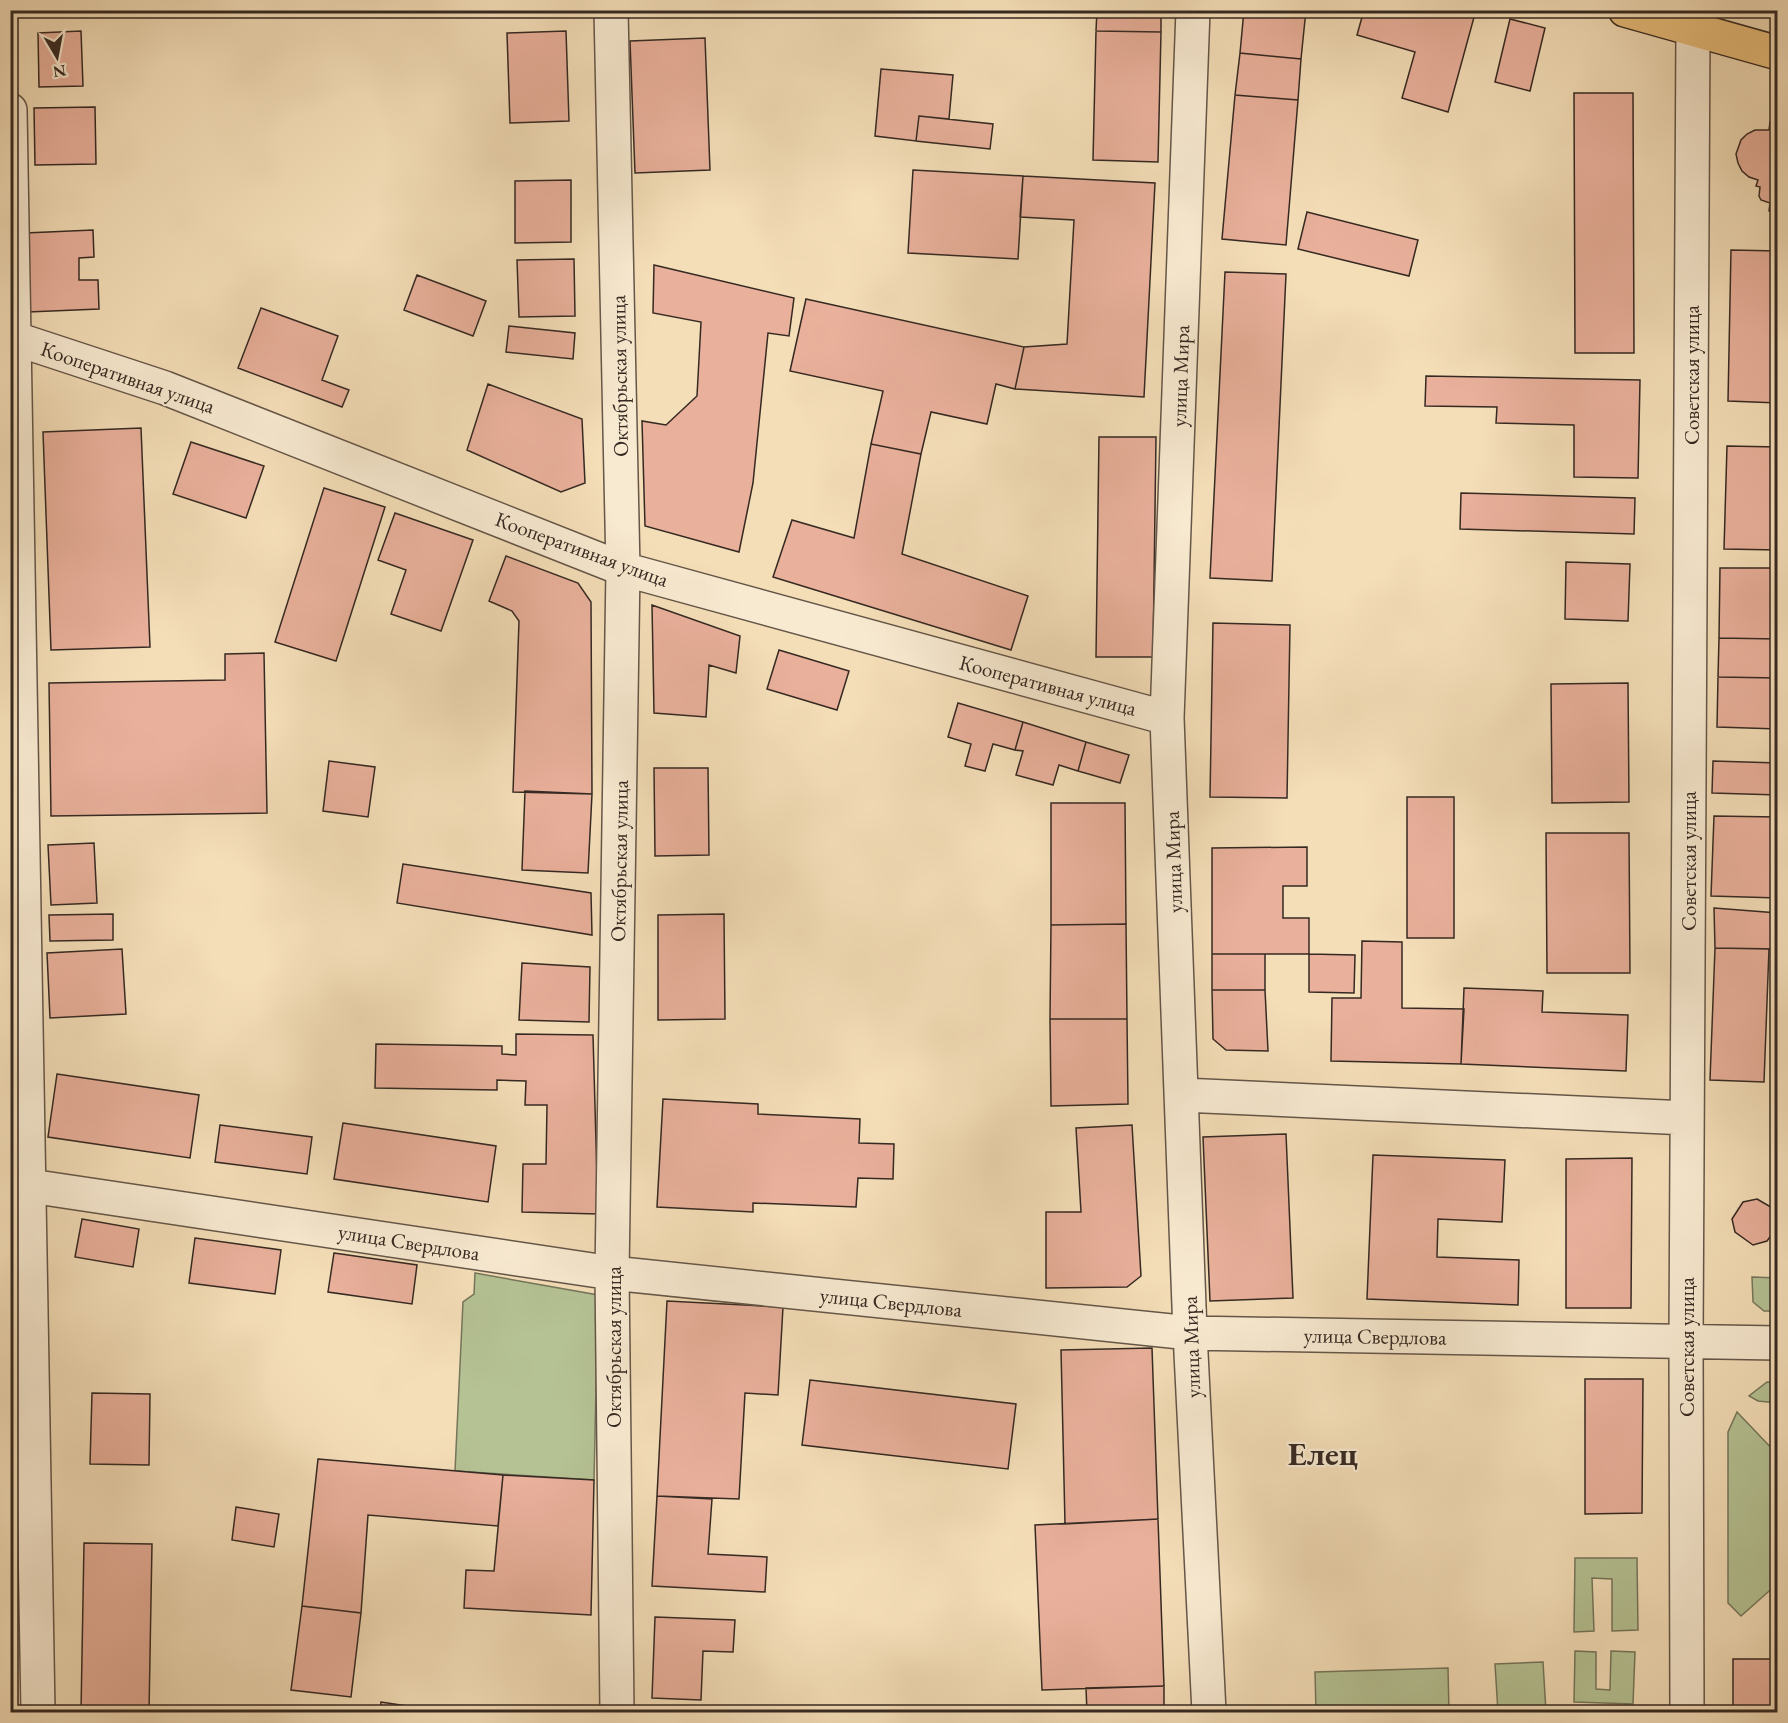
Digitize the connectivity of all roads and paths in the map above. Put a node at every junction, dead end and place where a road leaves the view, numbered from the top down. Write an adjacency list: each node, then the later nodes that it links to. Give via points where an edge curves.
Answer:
1 (611, 10): 8 (street, Октябрьская улица)
2 (1193, 10): 9 (street, улица Мира)
3 (1625, 10): 4 (main road)
4 (1693, 20): 5 (main road); 11 (street, Советская улица)
5 (1778, 53)
6 (10, 110): 7 (street)
7 (12, 337): 8 (street, Кооперативная улица, via 165,388); 12 (street)
8 (624, 569): 9 (street, Кооперативная улица); 13 (street, Октябрьская улица)
9 (1167, 718): 10 (street, улица Мира)
10 (1182, 1095): 11 (street); 14 (street, улица Мира)
11 (1687, 1118): 15 (street, Советская улица)
12 (20, 1184): 13 (street, улица Свердлова); 17 (street)
13 (612, 1273): 14 (street, улица Свердлова); 18 (street, Октябрьская улица)
14 (1190, 1333): 15 (street, улица Свердлова); 19 (street, улица Мира)
15 (1686, 1341): 16 (street, улица Свердлова); 20 (street, Советская улица)
16 (1778, 1343)
17 (38, 1713)
18 (617, 1713)
19 (1209, 1713)
20 (1687, 1713)

